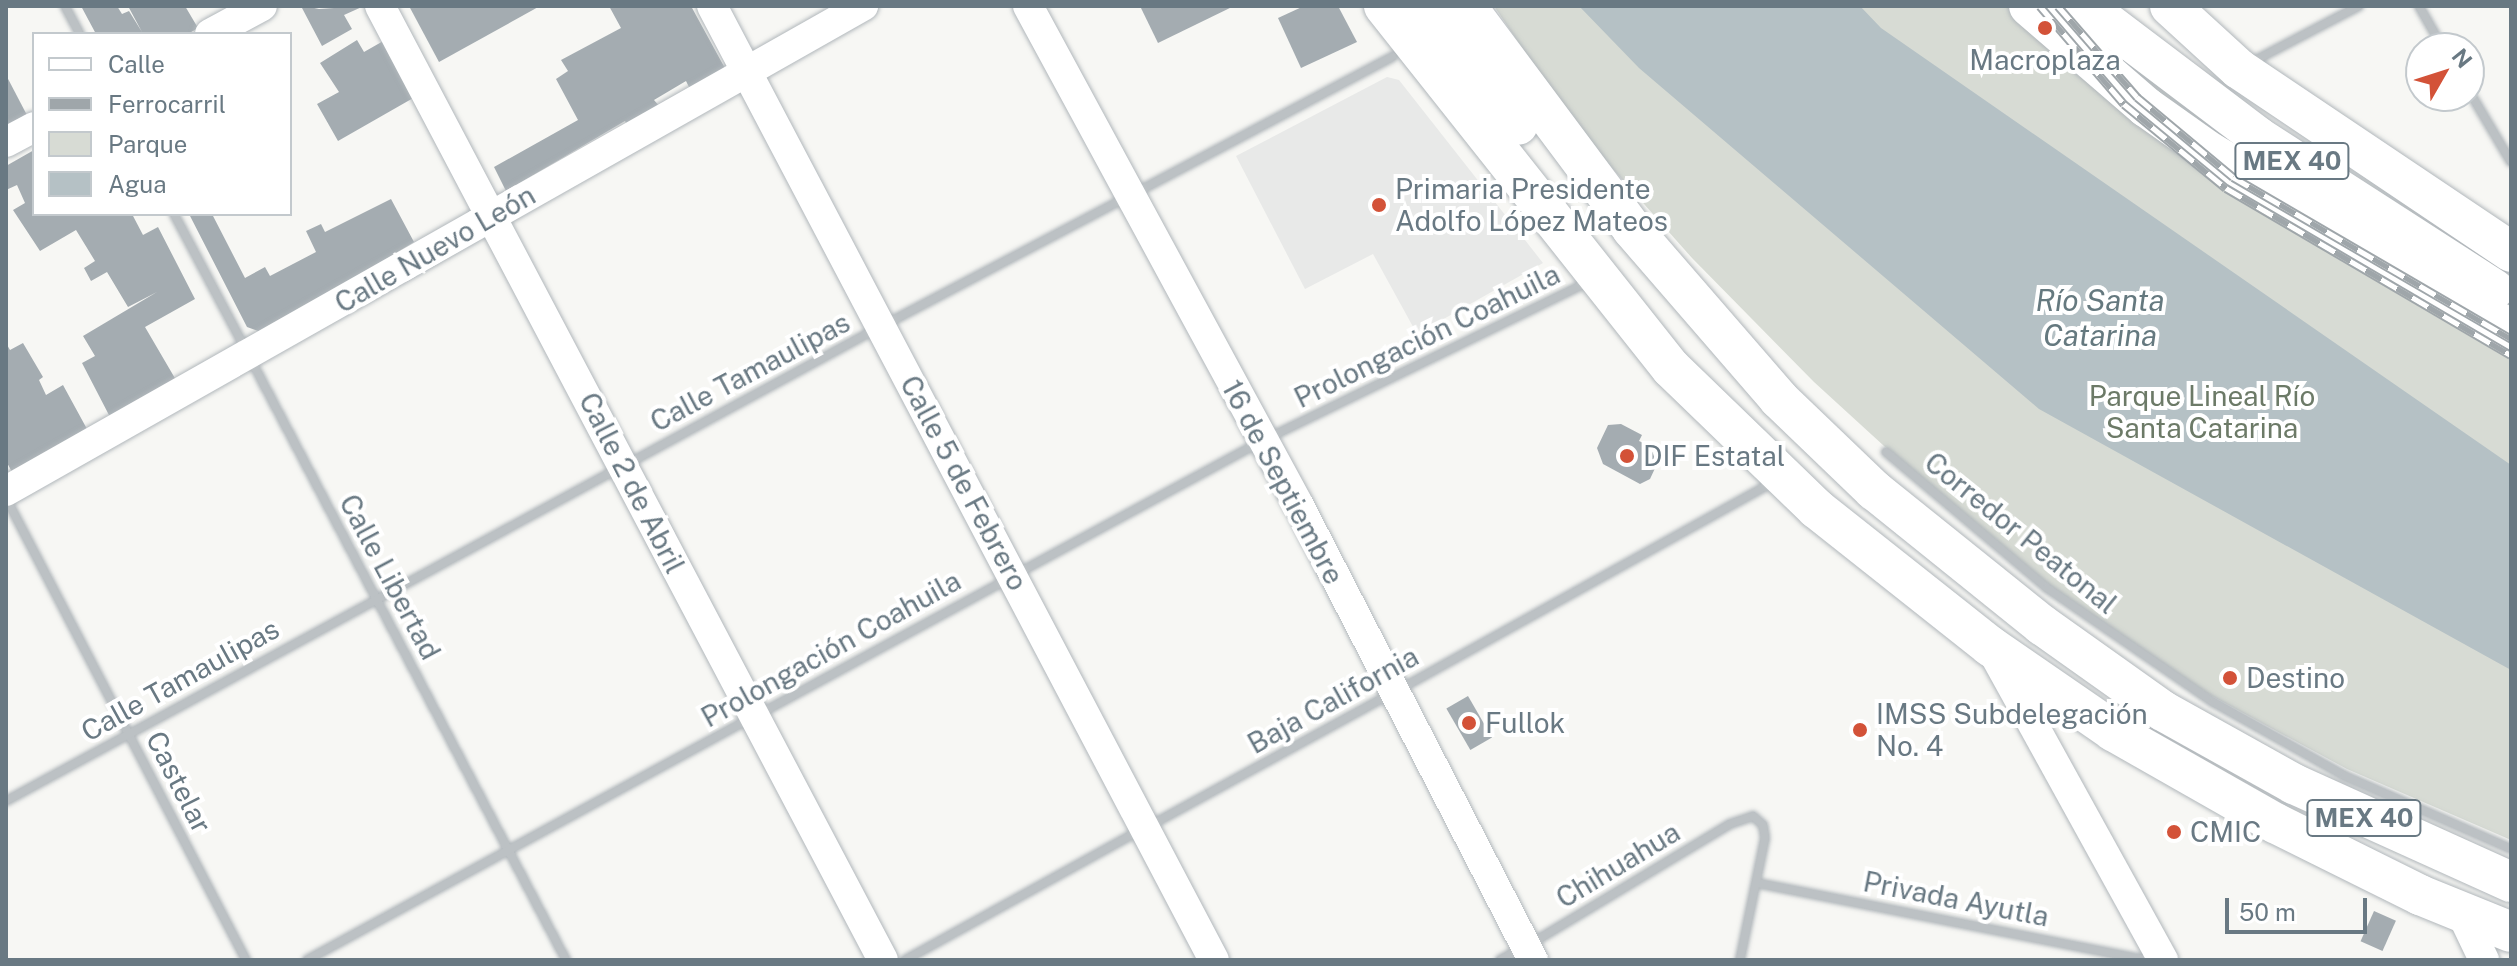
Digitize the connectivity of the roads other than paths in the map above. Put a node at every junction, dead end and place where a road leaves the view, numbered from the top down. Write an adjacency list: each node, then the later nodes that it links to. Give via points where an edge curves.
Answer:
1 (65, 6): 17 (street)
2 (262, 6): 18 (street)
3 (380, 6): 29 (street, Calle 2 de Abril)
4 (712, 6): 22 (street, Calle 5 de Febrero)
5 (863, 6): 22 (street, Calle Nuevo León)
6 (1028, 6): 27 (street, 16 de Septiembre)
7 (1353, 6): 20 (highway)
8 (1384, 6): 31 (highway, MEX 40)
9 (1423, 6): 36 (highway, via 1650,289 1729,364)
10 (1466, 6): 36 (highway, MEX 40, via 1623,217)
11 (2029, 6): 34 (highway, via 2146,107 2211,153)
12 (2085, 6): 32 (highway, MEX 40, via 2258,137 2383,223)
13 (2170, 6): 21 (highway, MEX 40)
14 (2205, 6): 21 (highway)
15 (2359, 6): 21 (street)
16 (2419, 6): 19 (street)
17 (79, 32)
18 (214, 32)
19 (2434, 32)
20 (1392, 57): 27 (street, Calle Tamaulipas); 31 (highway, via 1537,241)
21 (2248, 64): 30 (highway, MEX 40, via 2314,121)
22 (747, 72): 29 (street, Calle Nuevo León); 33 (street, Calle 5 de Febrero)
23 (2481, 112): 26 (street)
24 (32, 128): 25 (street)
25 (6, 142)
26 (2511, 162)
27 (1131, 195): 33 (street, Calle Tamaulipas); 37 (street, 16 de Septiembre)
28 (175, 216): 35 (street, Calle Libertad)
29 (493, 216): 35 (street, Calle Nuevo León); 39 (street, Calle 2 de Abril)
30 (2511, 252)
31 (1594, 276): 37 (street, Prolongación Coahuila); 40 (highway, MEX 40, via 1671,368)
32 (2511, 299)
33 (881, 327): 39 (street, Calle Tamaulipas); 43 (street, Calle 5 de Febrero)
34 (2511, 330)
35 (248, 354): 41 (street, Calle Nuevo León); 44 (street, Calle Libertad)
36 (1779, 399): 53 (highway, MEX 40, via 1874,490 2042,625 2163,711 2294,784)
37 (1262, 441): 43 (street, Prolongación Coahuila); 46 (street, 16 de Septiembre)
38 (1886, 452): 51 (street, Corredor Peatonal, via 2047,588 2213,702 2345,776)
39 (624, 466): 44 (street, Calle Tamaulipas); 47 (street, Calle 2 de Abril)
40 (1781, 478): 45 (highway, MEX 40); 46 (street, Baja California)
41 (6, 491)
42 (6, 497): 48 (street, Castelar)
43 (1014, 575): 47 (street, Prolongación Coahuila); 50 (street, Calle 5 de Febrero)
44 (376, 598): 48 (street, Calle Tamaulipas); 52 (street, Calle Libertad)
45 (1990, 646): 55 (highway, MEX 40, via 2113,731 2201,783); 66 (street)
46 (1393, 693): 50 (street, Baja California); 57 (street, 16 de Septiembre)
47 (753, 717): 52 (street, Prolongación Coahuila); 61 (street, Calle 2 de Abril)
48 (129, 734): 49 (street, Calle Tamaulipas); 58 (street, Castelar)
49 (6, 801)
50 (1145, 828): 62 (street, Baja California); 63 (street, Calle 5 de Febrero)
51 (2511, 849)
52 (508, 852): 59 (street, Prolongación Coahuila); 60 (street, Calle Libertad)
53 (2511, 882)
54 (1757, 883): 57 (street, Chihuahua, via 1765,838 1759,820 1747,817); 64 (street); 65 (street, Privada Ayutla)
55 (2462, 914): 56 (highway, MEX 40); 67 (street)
56 (2511, 932)
57 (1520, 955)
58 (246, 960)
59 (307, 960)
60 (566, 960)
61 (883, 960)
62 (905, 960)
63 (1214, 960)
64 (1740, 960)
65 (2146, 960)
66 (2163, 960)
67 (2484, 960)

